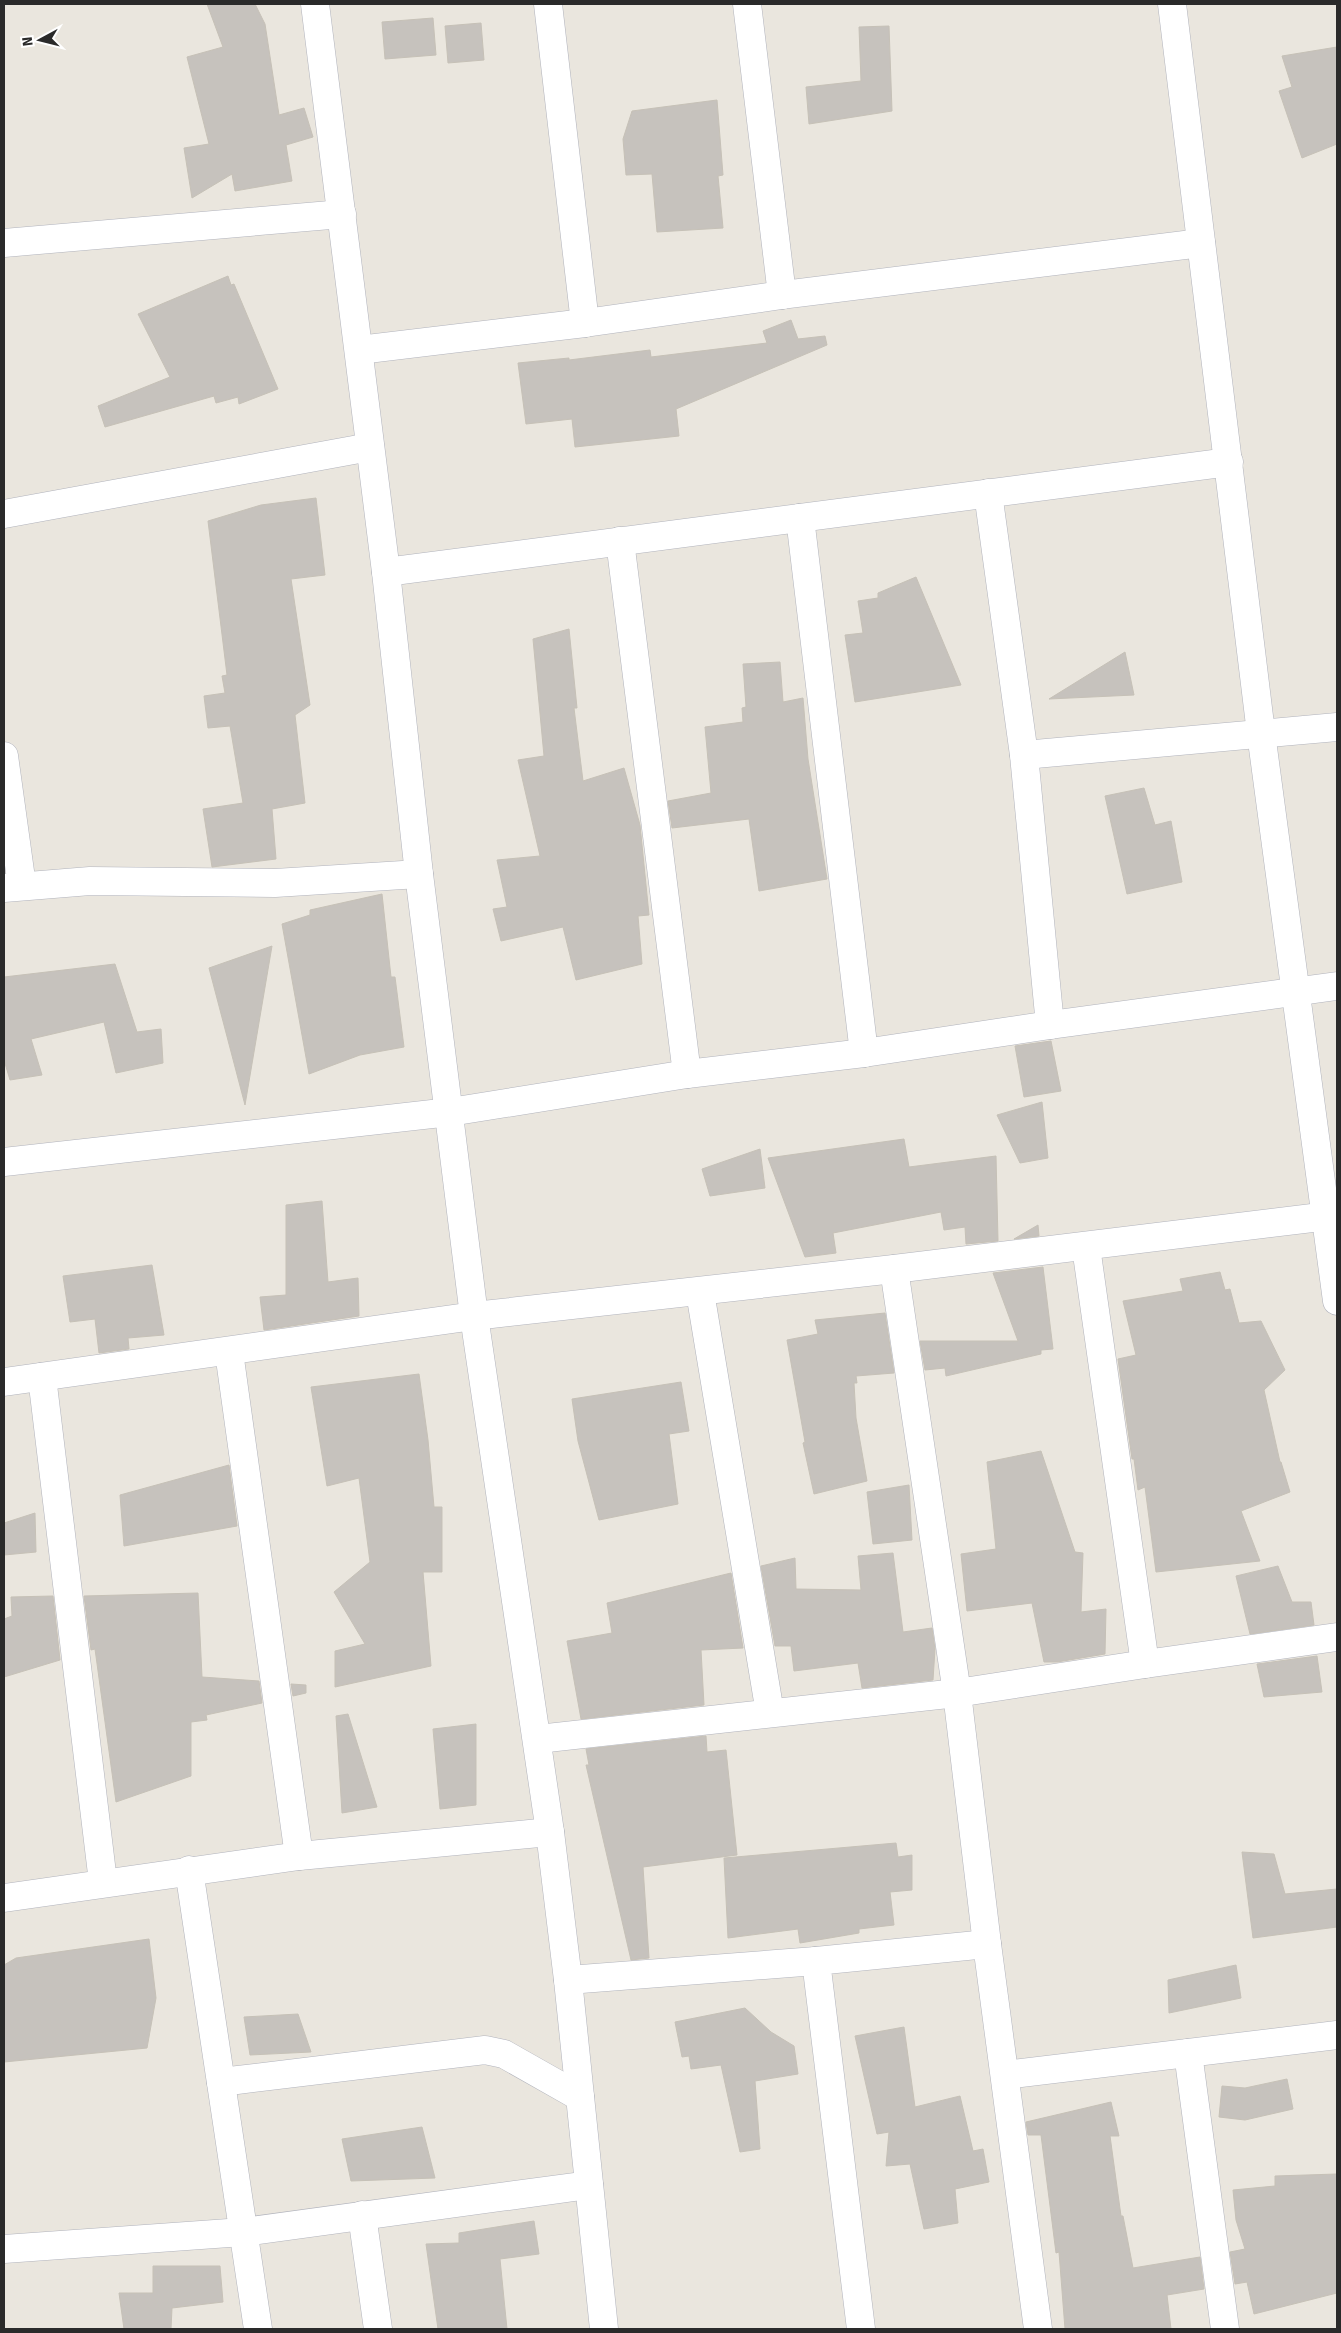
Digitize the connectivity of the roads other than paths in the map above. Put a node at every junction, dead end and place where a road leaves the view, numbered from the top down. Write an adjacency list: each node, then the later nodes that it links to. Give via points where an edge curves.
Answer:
1 (315, 4): 5 (street)
2 (548, 4): 9 (street)
3 (747, 4): 8 (street)
4 (1172, 4): 7 (street)
5 (342, 214): 6 (street); 10 (street)
6 (4, 243)
7 (1201, 243): 8 (street); 12 (street)
8 (782, 294): 9 (street)
9 (585, 323): 10 (street)
10 (358, 350): 11 (street)
11 (370, 446): 14 (street); 17 (street)
12 (1229, 462): 13 (street); 19 (street)
13 (988, 494): 15 (street); 20 (street)
14 (4, 514)
15 (800, 518): 16 (street); 27 (street)
16 (620, 541): 17 (street); 28 (street)
17 (386, 572): 22 (street)
18 (1337, 727): 19 (street)
19 (1261, 733): 20 (street); 25 (street)
20 (1024, 755): 26 (street)
21 (4, 756): 23 (street)
22 (419, 874): 23 (street, via 275,883 100,881); 29 (street)
23 (13, 886)
24 (1337, 986): 25 (street)
25 (1294, 991): 26 (street); 31 (street)
26 (1050, 1025): 27 (street)
27 (864, 1053): 28 (street)
28 (686, 1074): 29 (street)
29 (450, 1112): 30 (street); 36 (street)
30 (4, 1162)
31 (1331, 1215): 32 (street); 35 (street)
32 (1086, 1247): 33 (street); 41 (street)
33 (894, 1270): 34 (street); 42 (street)
34 (700, 1292): 36 (street); 43 (street)
35 (1337, 1301)
36 (474, 1316): 37 (street); 44 (street)
37 (229, 1352): 38 (street); 46 (street)
38 (42, 1377): 39 (street); 48 (street)
39 (4, 1382)
40 (1337, 1637): 41 (street)
41 (1145, 1664): 42 (street)
42 (957, 1694): 43 (street); 50 (street)
43 (770, 1712): 44 (street)
44 (538, 1738): 45 (street)
45 (550, 1832): 46 (street); 52 (street)
46 (299, 1856): 47 (street)
47 (189, 1870): 48 (street); 56 (street)
48 (103, 1882): 49 (street)
49 (4, 1898)
50 (987, 1944): 51 (street); 55 (street)
51 (816, 1961): 52 (street); 65 (street)
52 (568, 1980): 57 (street)
53 (1337, 2035): 54 (street)
54 (1188, 2053): 55 (street); 67 (street)
55 (1005, 2075): 66 (street)
56 (220, 2082): 57 (street, via 485,2050 504,2054); 60 (street)
57 (580, 2097): 58 (street)
58 (589, 2185): 59 (street); 64 (street)
59 (362, 2215): 60 (street); 63 (street)
60 (243, 2232): 61 (street); 62 (street)
61 (4, 2248)
62 (258, 2329)
63 (378, 2329)
64 (604, 2329)
65 (861, 2329)
66 (1038, 2329)
67 (1226, 2329)

